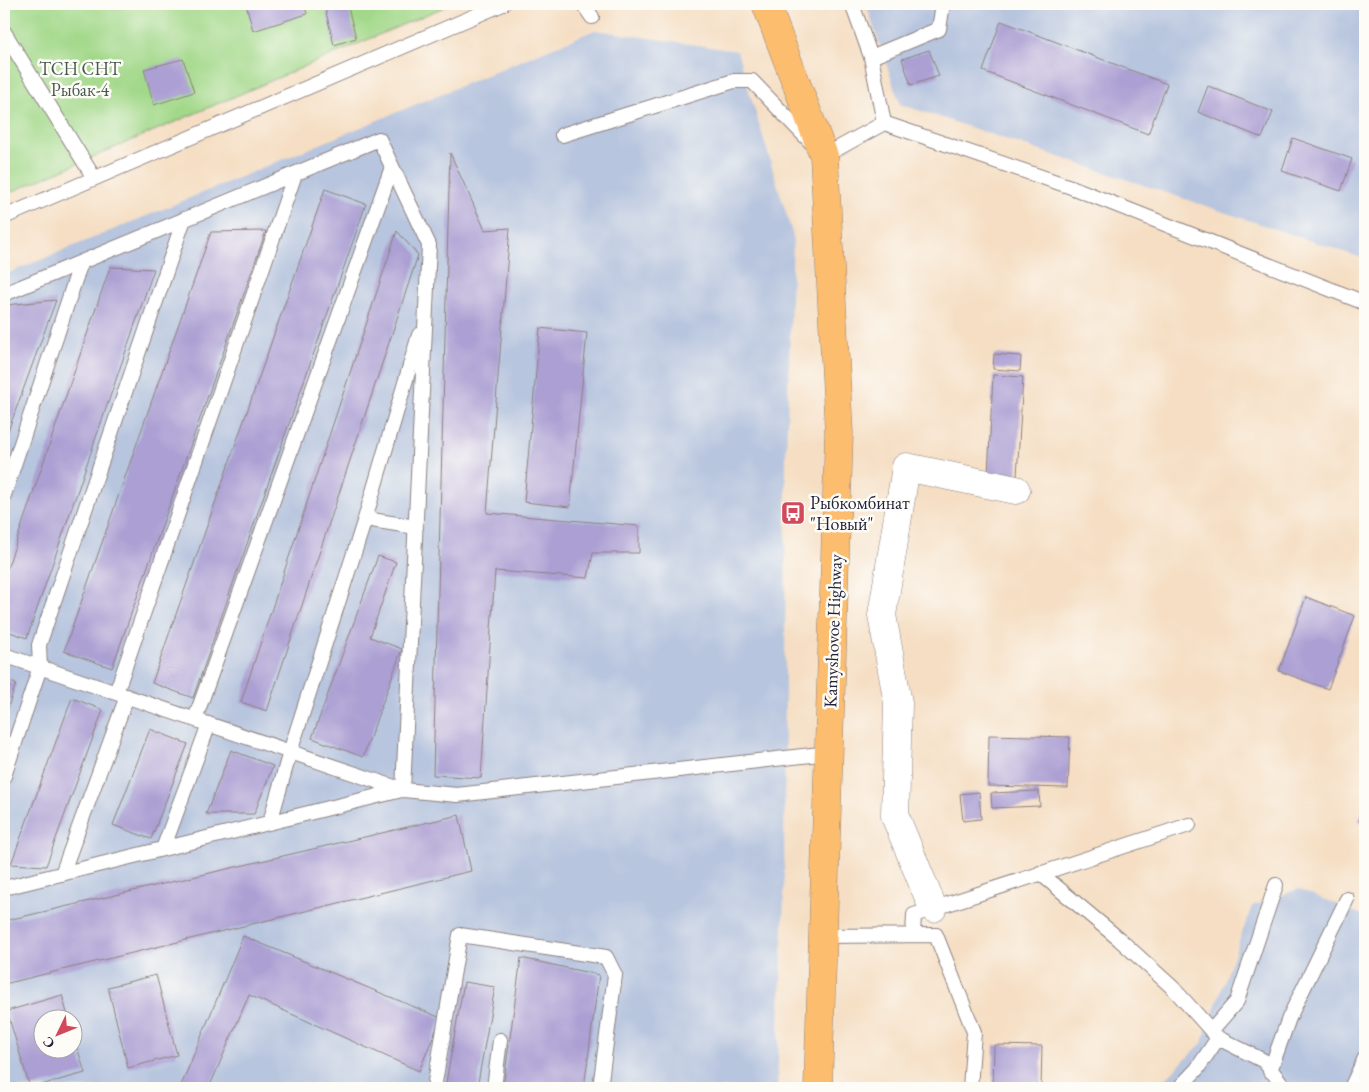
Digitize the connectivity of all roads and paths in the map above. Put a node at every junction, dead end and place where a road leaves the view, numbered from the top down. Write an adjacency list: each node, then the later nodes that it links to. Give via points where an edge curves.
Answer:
1 (503, 4): 14 (lane)
2 (583, 4): 3 (lane, via 592,17)
3 (590, 4)
4 (766, 4): 11 (main road, Kamyshovoe Highway)
5 (852, 4): 8 (lane)
6 (943, 4): 8 (lane, via 939,29)
7 (4, 32): 14 (lane)
8 (871, 57): 9 (lane)
9 (884, 123): 11 (lane); 19 (lane, via 1071,187)
10 (562, 134): 11 (lane, via 734,81 752,81)
11 (824, 156): 31 (main road, Kamyshovoe Highway, via 839,433)
12 (392, 167): 13 (lane, via 379,139); 20 (lane, via 429,245); 28 (lane)
13 (295, 174): 16 (lane); 27 (lane)
14 (94, 178): 15 (lane)
15 (4, 217)
16 (184, 219): 17 (lane); 26 (lane, via 39,645)
17 (81, 262): 18 (lane); 22 (lane)
18 (4, 294)
19 (1365, 304)
20 (426, 313): 23 (lane); 24 (lane)
21 (1016, 490): 42 (street, via 906,467 882,615 898,704 895,816)
22 (4, 495)
23 (365, 519): 24 (lane); 30 (lane)
24 (416, 527): 33 (lane)
25 (4, 655): 26 (lane)
26 (40, 667): 27 (lane); 32 (lane)
27 (121, 694): 28 (lane); 37 (lane)
28 (195, 719): 29 (lane)
29 (210, 724): 30 (lane); 36 (lane)
30 (290, 752): 33 (lane); 34 (lane)
31 (829, 753): 33 (lane, via 457,795); 44 (main road, Kamyshovoe Highway)
32 (4, 776)
33 (403, 790): 34 (lane)
34 (270, 822): 36 (lane)
35 (1188, 826): 38 (lane)
36 (163, 849): 37 (lane)
37 (62, 874): 40 (lane)
38 (1040, 874): 42 (lane); 45 (lane, via 1173,988)
39 (1276, 885): 45 (lane, via 1237,1001)
40 (4, 888)
41 (1347, 899): 48 (lane, via 1289,1018)
42 (933, 908): 43 (lane, via 914,915)
43 (913, 935): 44 (lane); 53 (lane, via 936,935 974,1032)
44 (823, 936): 52 (main road, Kamyshovoe Highway)
45 (1215, 1034): 48 (lane, via 1264,1061); 54 (lane, via 1197,1070)
46 (500, 1040): 50 (lane)
47 (1365, 1058): 55 (lane)
48 (1275, 1082)
49 (434, 1088): 51 (lane, via 460,935 606,957 615,975)
50 (494, 1088)
51 (600, 1088)
52 (818, 1088)
53 (970, 1088)
54 (1179, 1088)
55 (1351, 1088)

